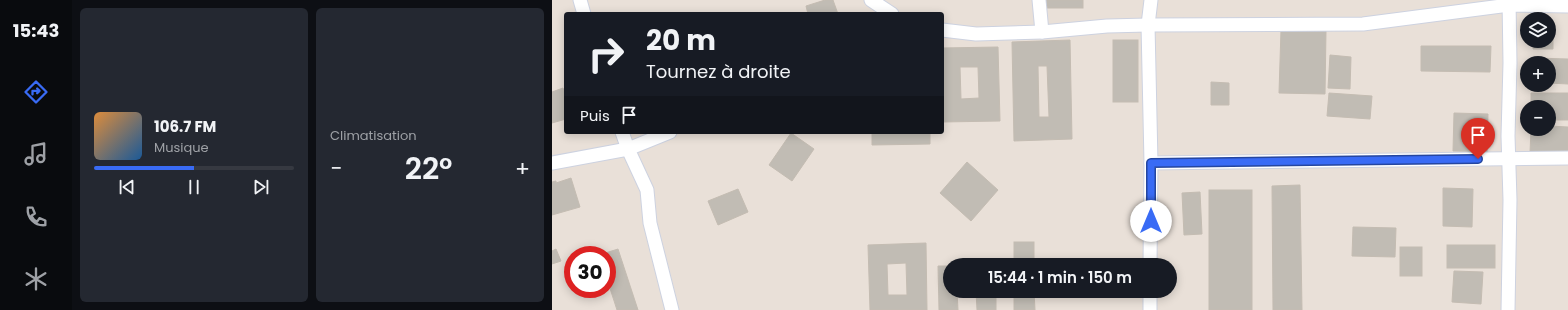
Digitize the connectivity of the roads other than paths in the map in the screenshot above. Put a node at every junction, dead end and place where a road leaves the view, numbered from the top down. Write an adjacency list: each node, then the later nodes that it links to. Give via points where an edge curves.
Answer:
1 (580, 0): 7 (street)
2 (871, 0): 8 (street)
3 (1039, 0): 11 (street)
4 (1151, 0): 9 (street)
5 (1509, 2): 6 (street); 9 (street, via 1363,24); 16 (street)
6 (1568, 6)
7 (583, 12)
8 (889, 12)
9 (1148, 25): 11 (street); 18 (street)
10 (944, 30): 11 (street, via 976,34)
11 (1042, 32)
12 (623, 134): 14 (street)
13 (665, 134): 14 (street)
14 (628, 149): 17 (street); 21 (street, via 647,190 650,223)
15 (1568, 158): 16 (street)
16 (1509, 159): 18 (street); 23 (street)
17 (552, 163)
18 (1151, 163): 19 (street)
19 (1150, 258)
20 (1150, 298): 22 (street)
21 (672, 310)
22 (1150, 310)
23 (1508, 310)

